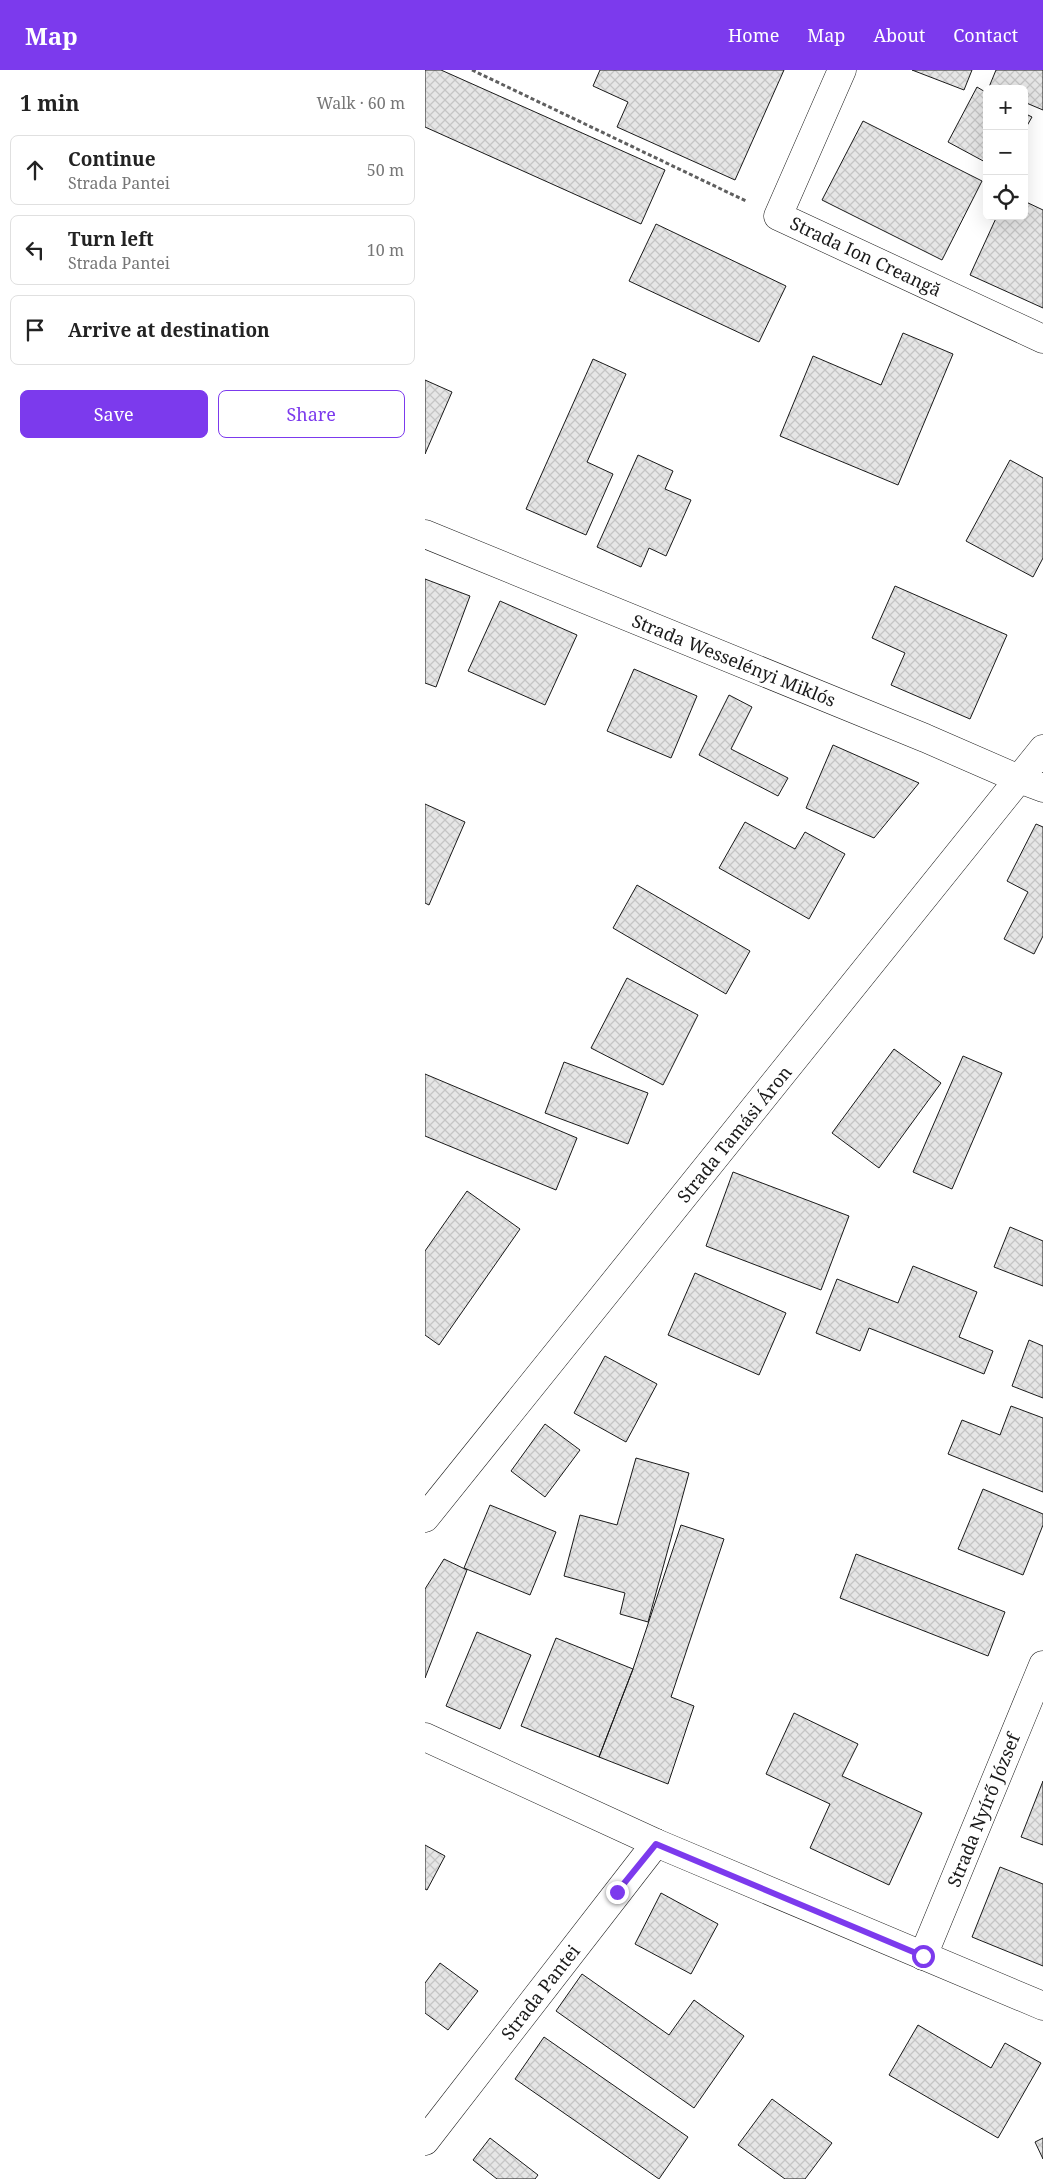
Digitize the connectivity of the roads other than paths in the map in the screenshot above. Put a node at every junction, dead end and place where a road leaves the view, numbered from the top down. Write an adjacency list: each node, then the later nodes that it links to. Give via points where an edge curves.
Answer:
1 (842, 70): 2 (street, Strada Ion Creangă, via 778,216)
2 (1043, 339)
3 (425, 534): 5 (street, Strada Wesselényi Miklós)
4 (1043, 749): 5 (street, Strada Tamási Áron)
5 (1031, 784): 6 (street, Strada Tamási Áron)
6 (425, 1518)
7 (1043, 1665): 10 (street, Strada Nyírő József)
8 (425, 1737): 9 (street)
9 (656, 1844): 10 (street); 12 (street, Strada Pantei)
10 (923, 1956): 11 (street)
11 (1043, 2006)
12 (425, 2141)

